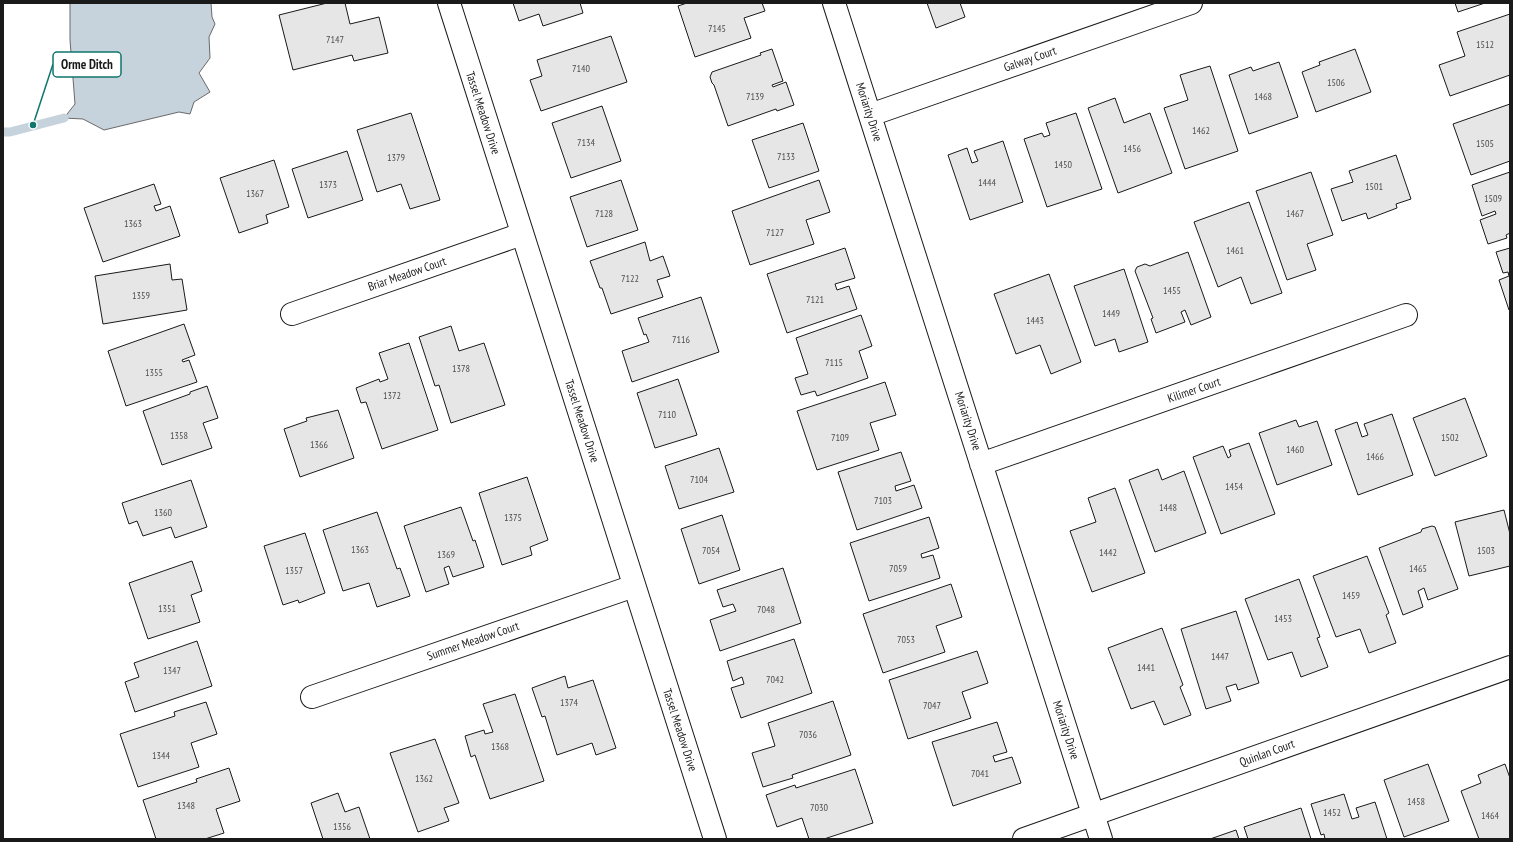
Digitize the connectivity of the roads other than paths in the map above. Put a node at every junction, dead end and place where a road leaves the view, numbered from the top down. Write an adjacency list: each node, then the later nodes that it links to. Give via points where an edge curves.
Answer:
1 (449, 3): 5 (street, Tassel Meadow Drive)
2 (834, 3): 4 (street, Moriarity Drive)
3 (1191, 3): 4 (street, Galway Court)
4 (870, 115): 8 (street, Moriarity Drive)
5 (522, 234): 6 (street, Briar Meadow Court); 9 (street, Tassel Meadow Drive)
6 (292, 314)
7 (1406, 315): 8 (street, Kilimer Court)
8 (981, 464): 12 (street, Moriarity Drive)
9 (634, 586): 11 (street, Summer Meadow Court); 13 (street, Tassel Meadow Drive)
10 (1510, 667): 12 (street, Quinlan Court)
11 (312, 697)
12 (1093, 815): 14 (street, Quinlan Court); 15 (street, Moriarity Drive)
13 (716, 839)
14 (1024, 839)
15 (1101, 839)

